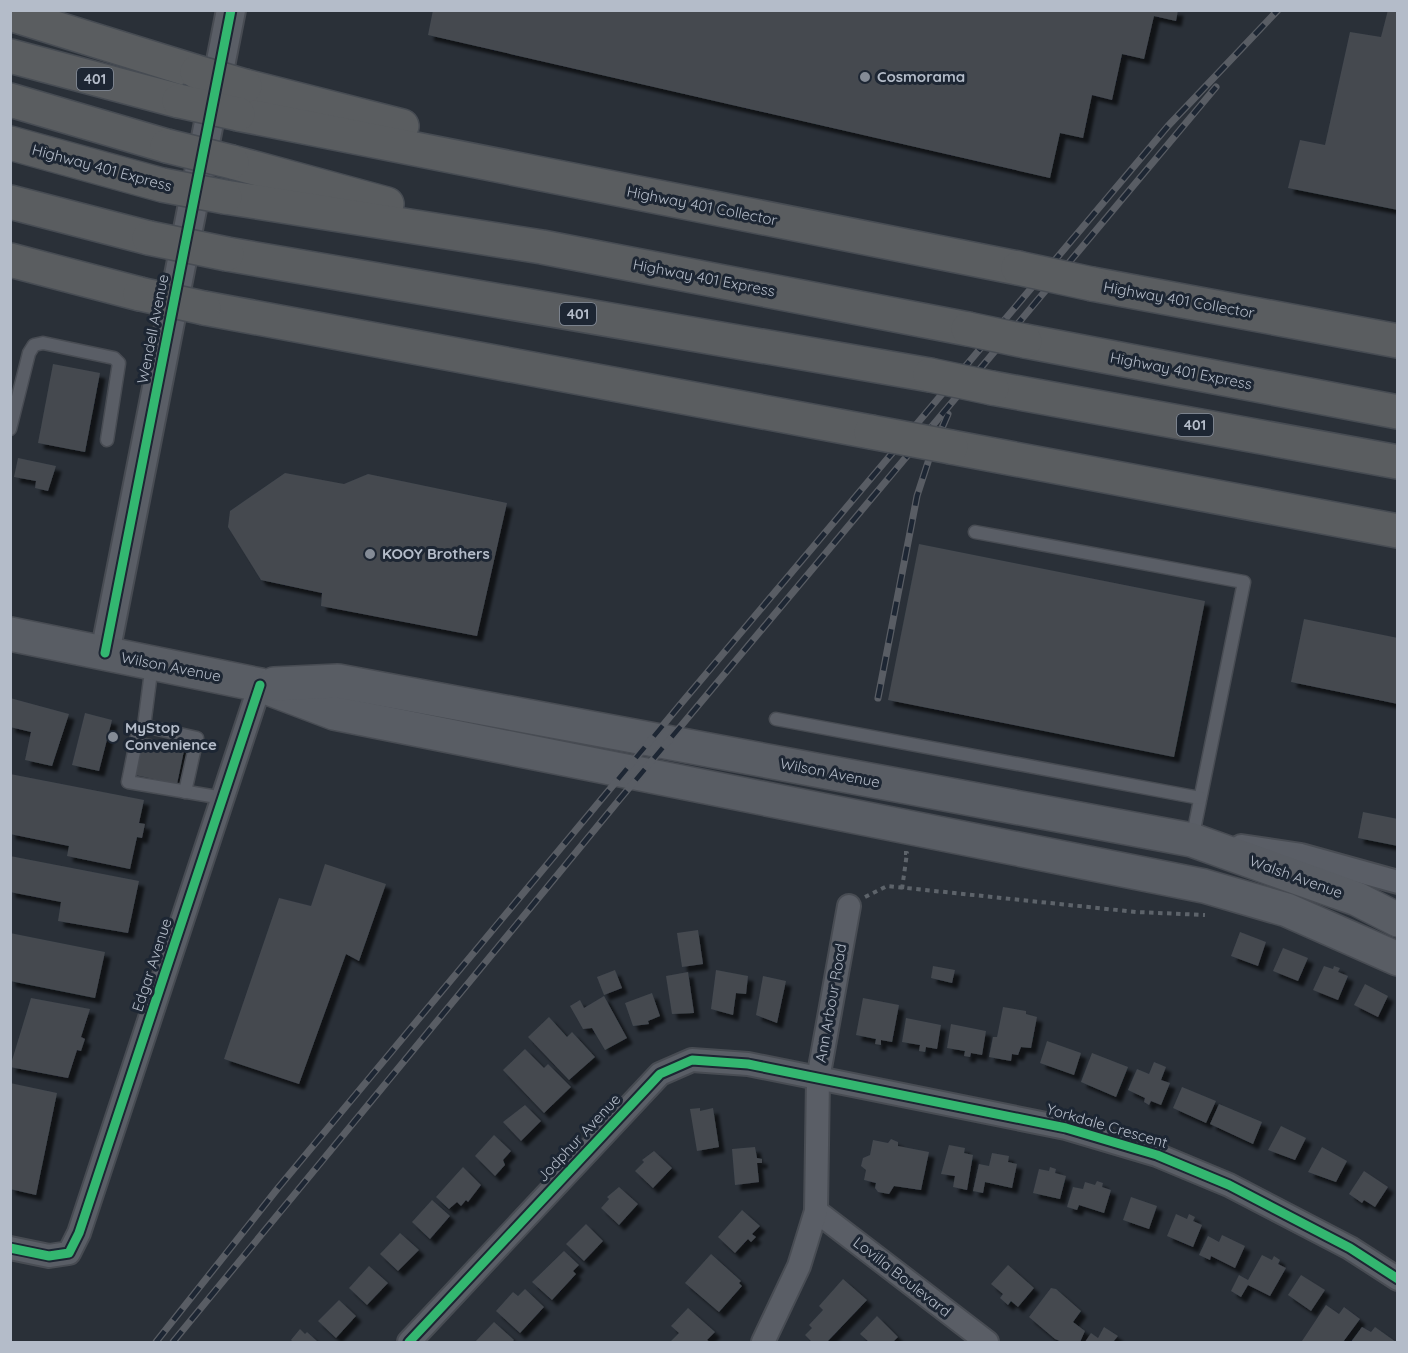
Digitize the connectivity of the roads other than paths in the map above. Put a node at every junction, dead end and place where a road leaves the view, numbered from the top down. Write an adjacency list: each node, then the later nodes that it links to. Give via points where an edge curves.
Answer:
1 (231, 10): 20 (street, Wendell Avenue)
2 (10, 14): 5 (highway, bridge, via 197,72)
3 (10, 56): 5 (highway, 401, bridge, via 179,101)
4 (10, 100): 8 (highway, bridge)
5 (242, 100): 10 (highway, Highway 401 Collector, bridge, via 688,203)
6 (10, 143): 8 (highway, Highway 401 Express, bridge, via 162,185)
7 (10, 202): 14 (highway, 401, bridge, via 227,254 930,375)
8 (542, 247): 11 (highway, Highway 401 Express, bridge)
9 (10, 260): 15 (highway, bridge, via 204,308)
10 (1398, 341)
11 (1398, 412)
12 (10, 429): 13 (lane, via 29,353 34,345 43,343 114,358 119,363)
13 (106, 440)
14 (1398, 462)
15 (1199, 495): 16 (highway); 18 (highway)
16 (1398, 531)
17 (975, 532): 27 (lane, via 1244,582)
18 (1398, 551)
19 (10, 634): 20 (main road, Wilson Avenue)
20 (105, 653): 21 (main road, Wilson Avenue)
21 (152, 663): 22 (main road, Wilson Avenue); 24 (lane)
22 (260, 685): 26 (street, Edgar Avenue); 28 (main road, Wilson Avenue, via 338,681); 32 (main road, Wilson Avenue, via 333,713 1209,900 1287,909)
23 (776, 718): 27 (lane)
24 (144, 726): 25 (lane, via 165,736 197,738); 25 (lane, via 138,732 128,782 156,783)
25 (185, 792): 26 (lane)
26 (223, 798): 35 (street, Edgar Avenue, via 79,1233 69,1253 49,1256)
27 (1200, 798): 28 (lane)
28 (1192, 840): 29 (street, Wilson Avenue, via 1301,855); 31 (main road, Walsh Avenue, via 1357,899)
29 (1398, 882)
30 (849, 906): 33 (street, Ann Arbour Road)
31 (1398, 920)
32 (1398, 958)
33 (818, 1079): 34 (street, Ann Arbour Road); 36 (street, Yorkdale Crescent, via 1024,1118 1157,1155 1288,1214); 37 (street, Jodphur Avenue, via 709,1060 692,1060 660,1074)
34 (816, 1211): 38 (street, Ann Arbour Road, via 799,1266); 39 (street, Lovilla Boulevard)
35 (10, 1248)
36 (1396, 1275)
37 (409, 1342)
38 (763, 1342)
39 (987, 1342)

